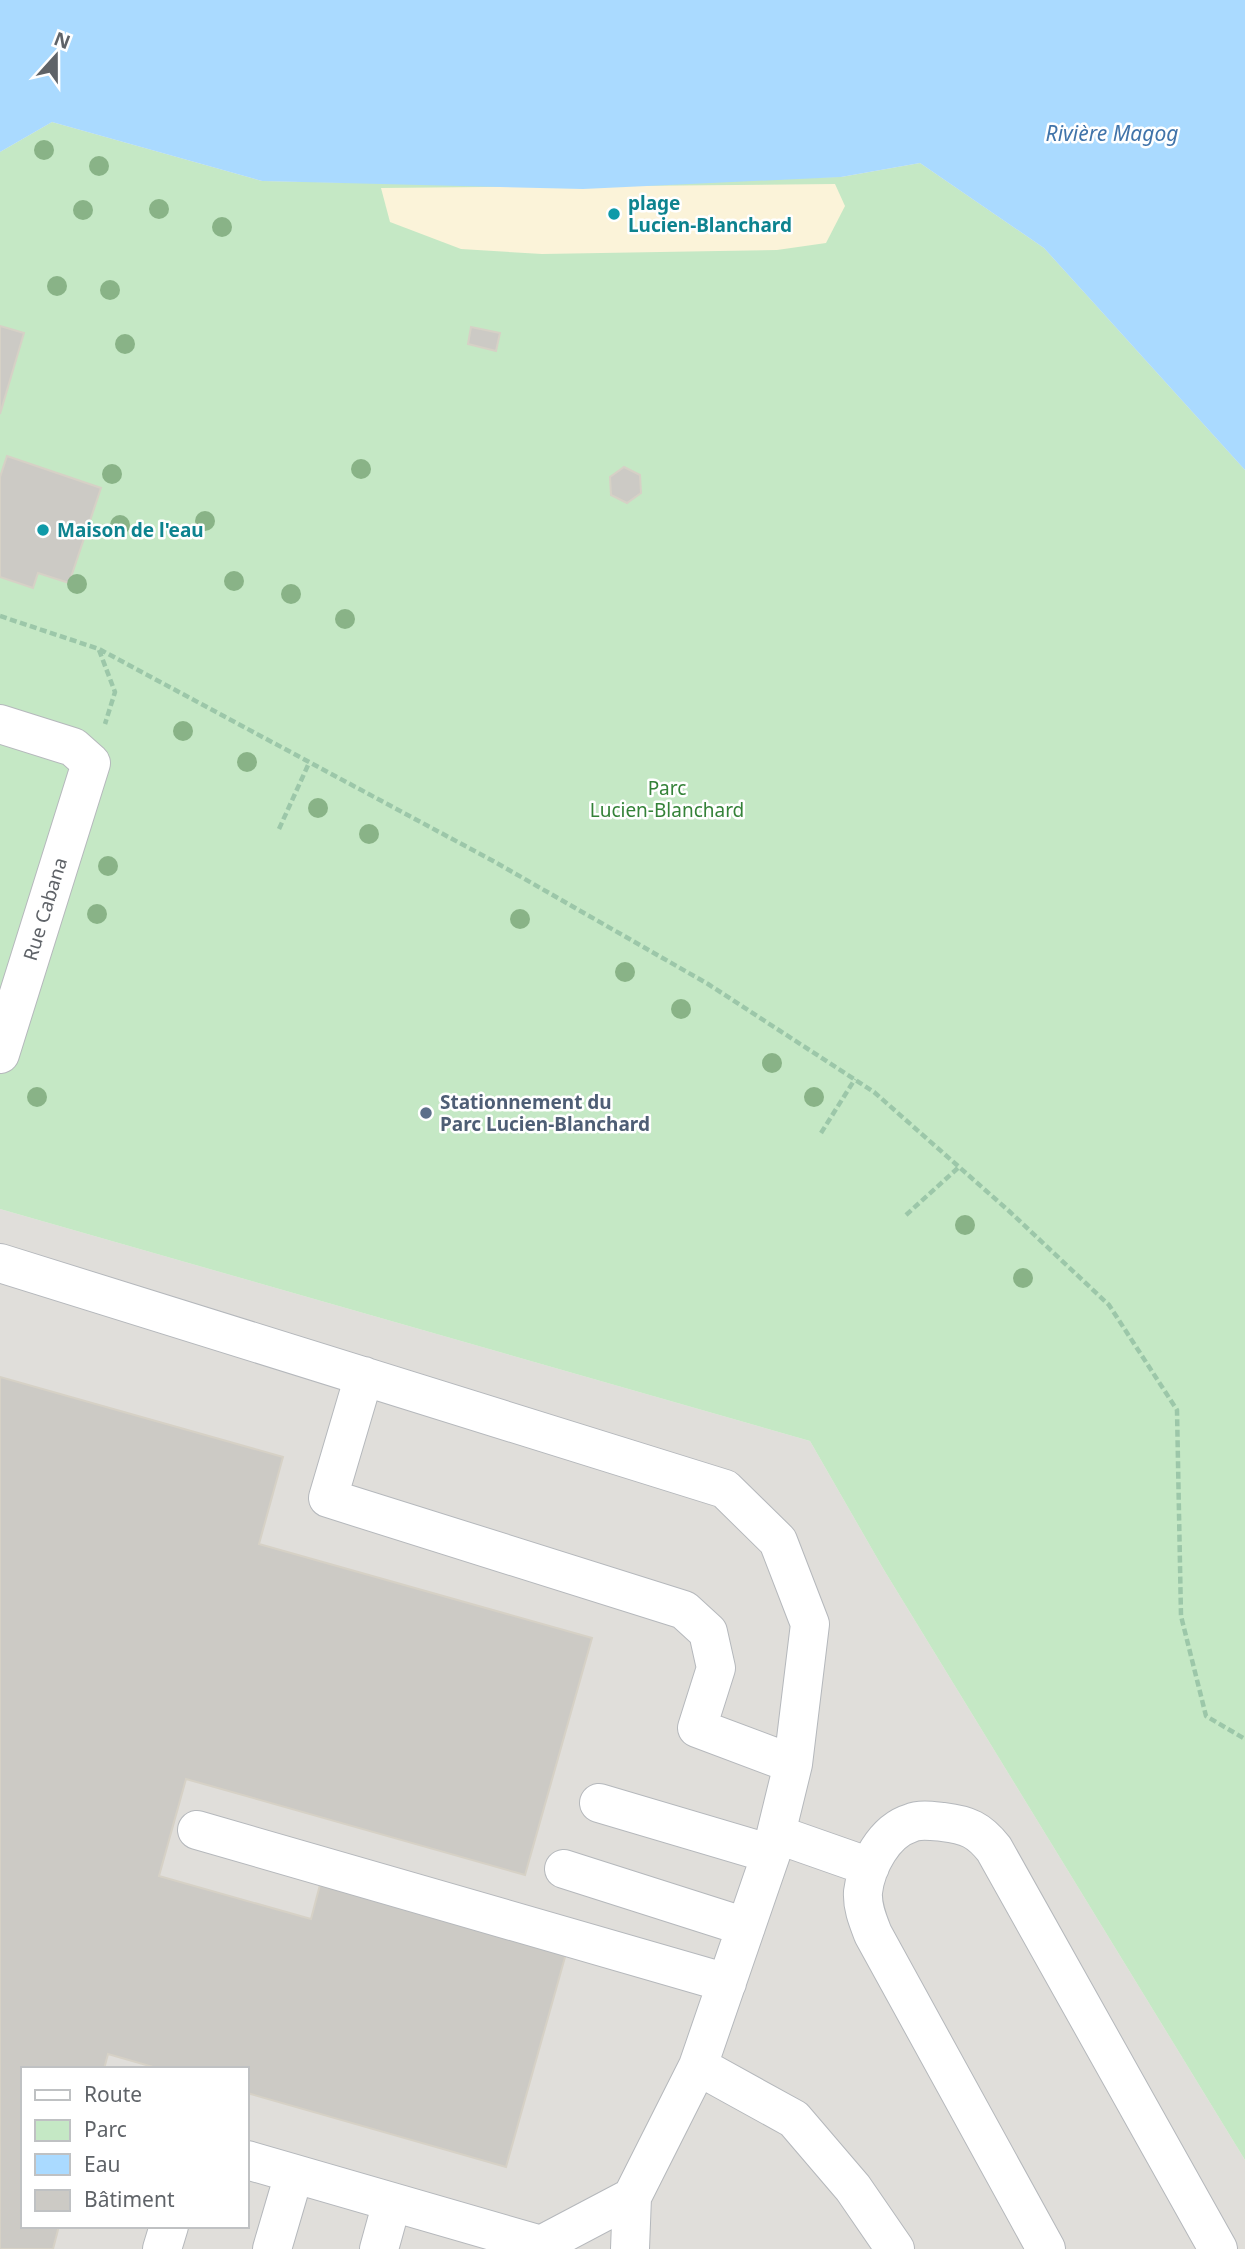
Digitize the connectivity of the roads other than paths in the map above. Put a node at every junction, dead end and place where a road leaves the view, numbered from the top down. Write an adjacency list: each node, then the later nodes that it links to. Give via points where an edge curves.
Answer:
1 (0, 724): 2 (street, Rue Cabana, via 73,747 91,763)
2 (0, 1054)
3 (0, 1264): 4 (street)
4 (364, 1376): 5 (street, via 725,1489 778,1541 810,1624); 5 (street, via 328,1498 684,1610 708,1632 716,1668 697,1728)
5 (793, 1763): 8 (street)
6 (599, 1803): 8 (street)
7 (197, 1830): 12 (street)
8 (773, 1844): 9 (street); 11 (street)
9 (870, 1867): 25 (street, via 863,1893 873,1934); 26 (street, via 893,1832 911,1822 955,1824 981,1833)
10 (564, 1869): 11 (street)
11 (746, 1927): 12 (street)
12 (727, 1983): 13 (street)
13 (698, 2066): 16 (street); 20 (street, via 794,2119 853,2188)
14 (248, 2160): 15 (street)
15 (294, 2174): 17 (street); 22 (street)
16 (632, 2197): 19 (street, via 541,2245); 24 (street)
17 (392, 2202): 19 (street); 23 (street)
18 (168, 2228): 21 (street)
19 (504, 2242)
20 (885, 2245)
21 (162, 2249)
22 (272, 2249)
23 (379, 2249)
24 (630, 2249)
25 (1046, 2249)
26 (1218, 2249)

